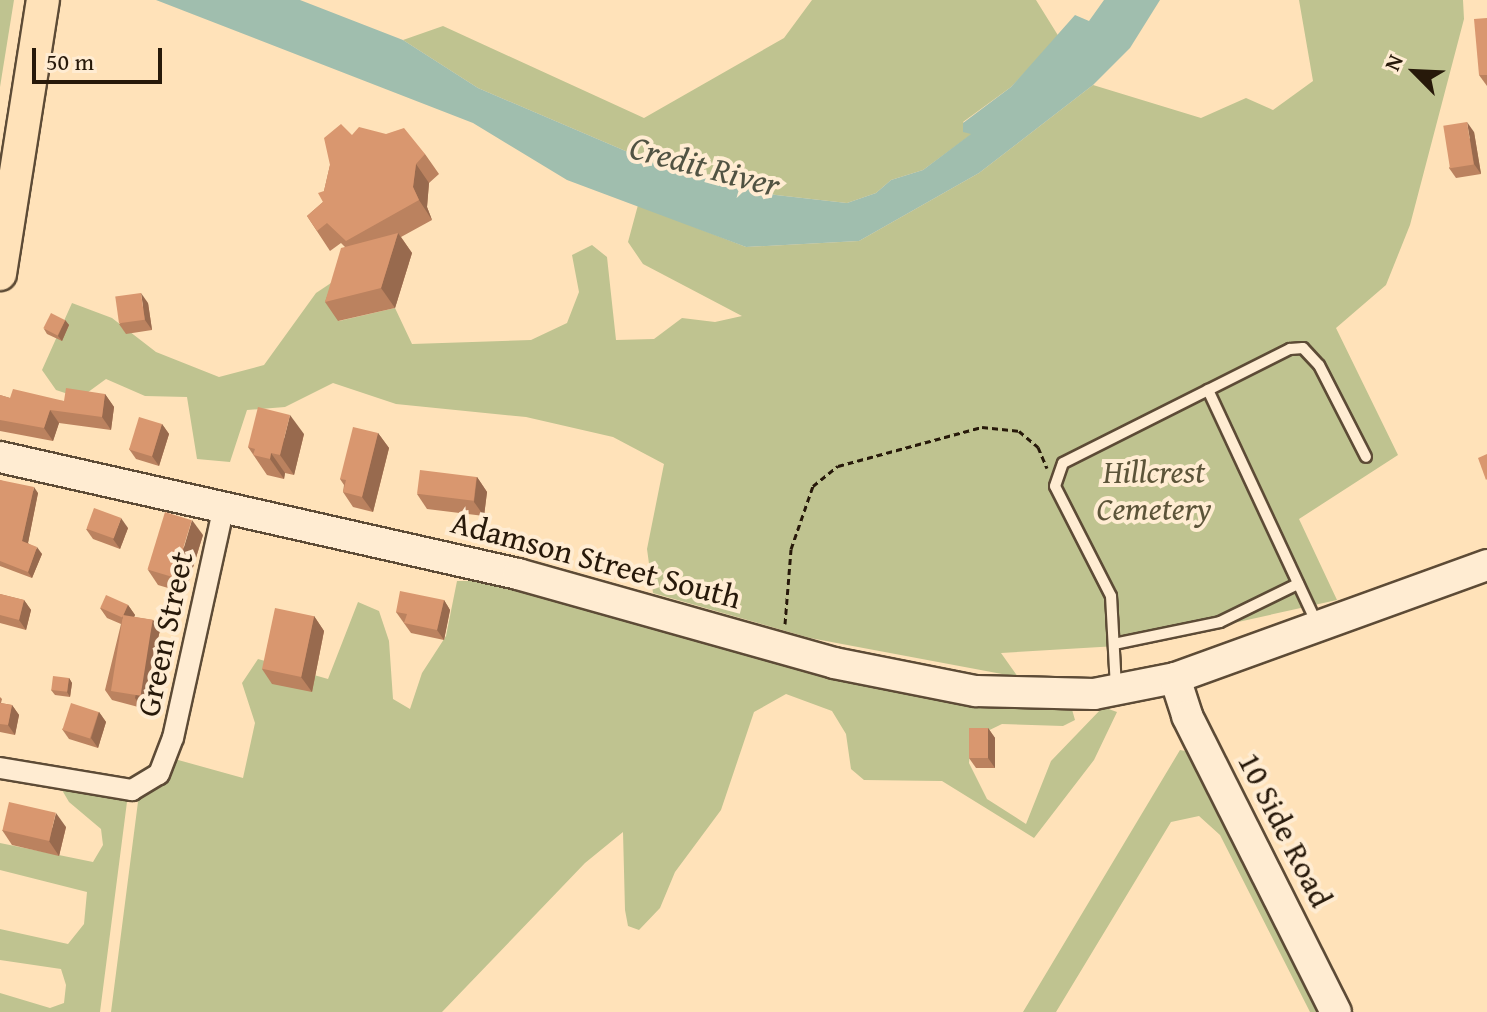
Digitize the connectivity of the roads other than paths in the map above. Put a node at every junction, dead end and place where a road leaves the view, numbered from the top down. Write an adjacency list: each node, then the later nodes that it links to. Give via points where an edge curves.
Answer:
1 (43, 0): 2 (main road)
2 (8, 177): 3 (main road)
3 (0, 274)
4 (1208, 390): 6 (lane, via 1290,349 1303,348 1319,365); 9 (lane); 11 (lane, via 1063,463 1055,486 1111,596)
5 (0, 457): 7 (main road, Adamson Street South)
6 (1366, 457)
7 (224, 506): 13 (main road, Adamson Street South, via 518,574 784,648 964,689 1056,696); 14 (street, Green Street, via 173,738 159,774 132,790)
8 (1487, 565): 10 (main road, Adamson Street South)
9 (1298, 584): 10 (lane); 11 (lane, via 1220,622)
10 (1318, 625): 12 (main road, Adamson Street South)
11 (1114, 644): 13 (lane)
12 (1175, 678): 13 (main road, Adamson Street South); 15 (main road, 10 Side Road, via 1187,716)
13 (1116, 690)
14 (0, 768)
15 (1336, 1012)

